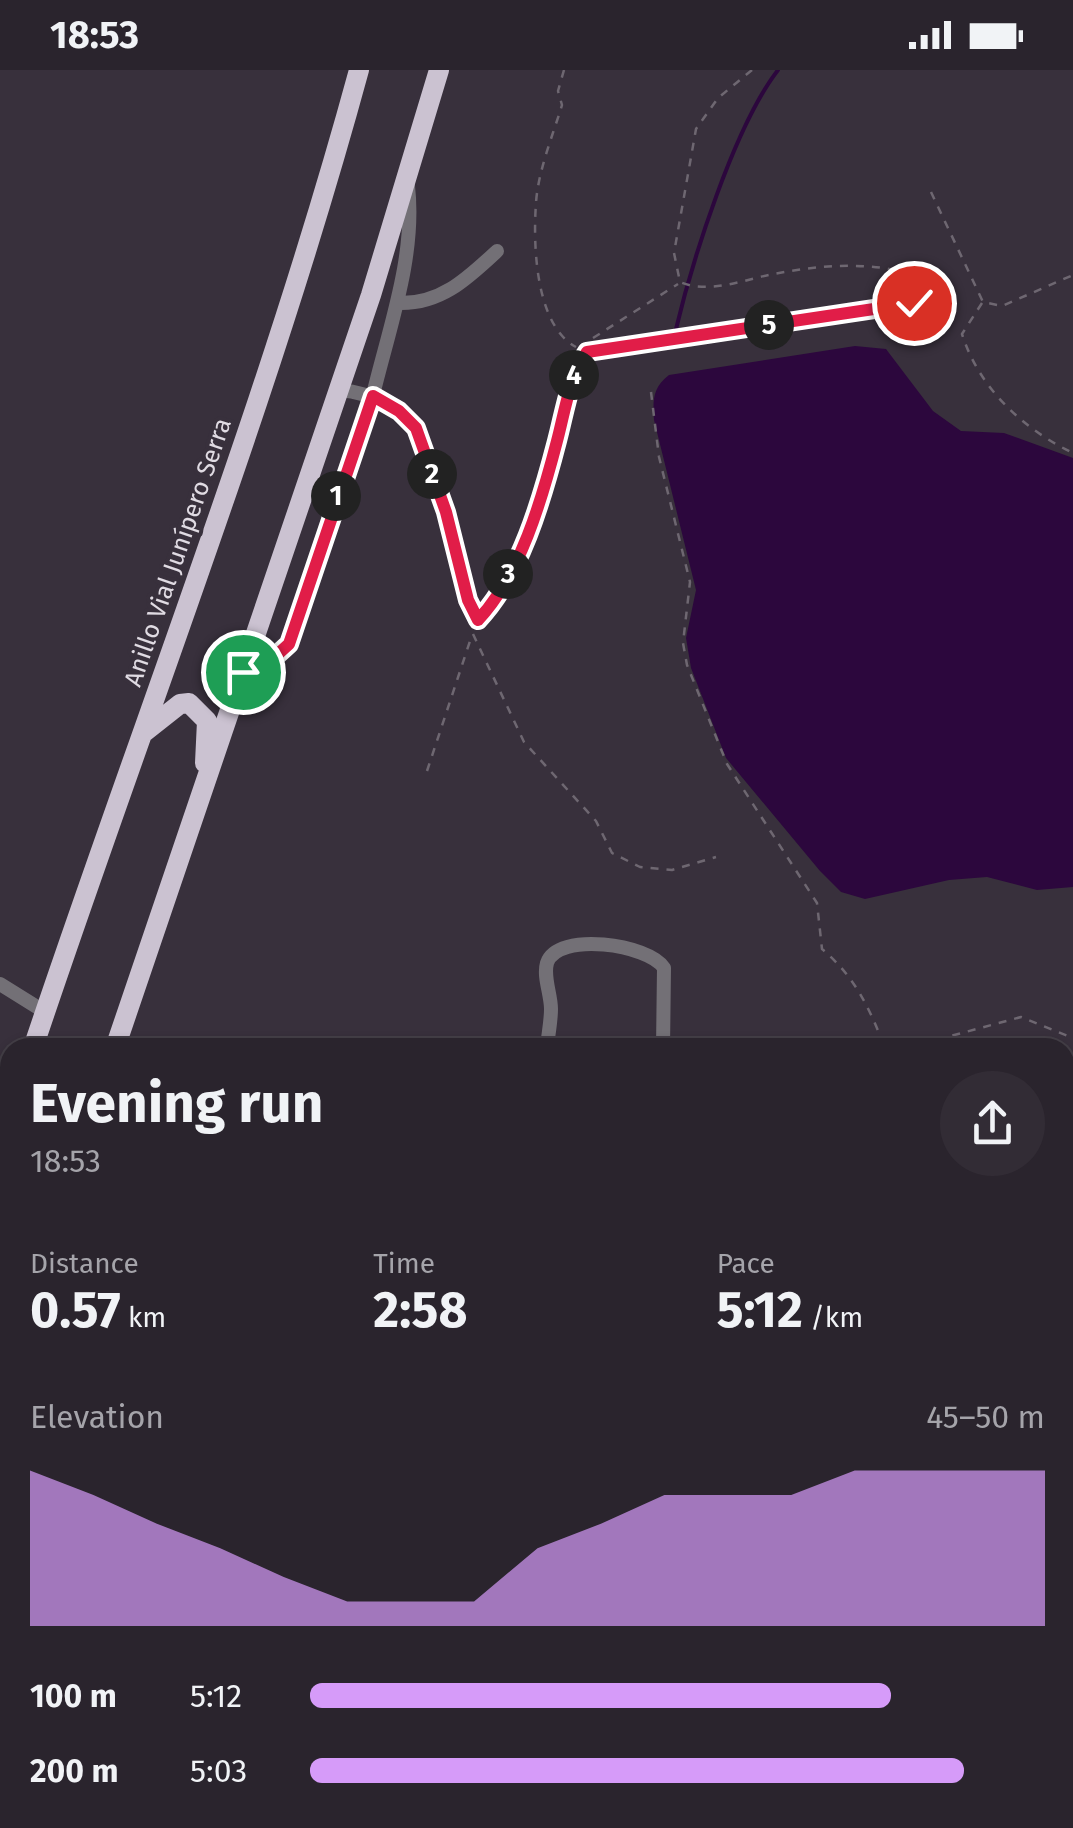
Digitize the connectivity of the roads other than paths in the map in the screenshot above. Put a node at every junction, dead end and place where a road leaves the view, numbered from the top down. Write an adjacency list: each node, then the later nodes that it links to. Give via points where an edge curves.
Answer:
1 (359, 70): 9 (highway, Anillo Vial Junípero Serra, via 321,210)
2 (442, 73): 3 (highway)
3 (407, 172): 6 (street, via 412,216); 7 (highway)
4 (498, 251): 6 (street, via 436,299)
5 (941, 299): 8 (street, via 587,352 576,368 548,476 516,557 476,627 416,428)
6 (397, 303): 8 (street)
7 (339, 390): 8 (street); 10 (highway)
8 (373, 396)
9 (142, 734): 10 (highway, via 180,704 204,714); 12 (highway, Anillo Vial Junípero Serra)
10 (204, 785): 14 (highway)
11 (0, 984): 12 (street)
12 (45, 1012): 13 (highway, Anillo Vial Junípero Serra)
13 (36, 1038)
14 (118, 1038)
15 (548, 1038): 16 (street, via 546,966 573,944 642,949 658,959 664,968)
16 (663, 1038)

